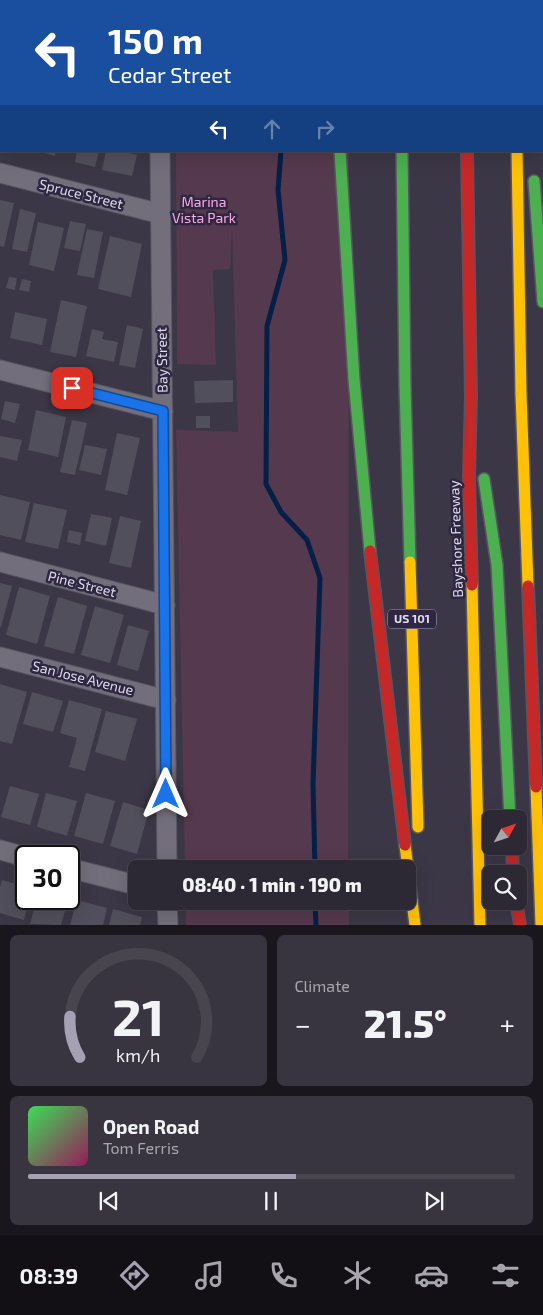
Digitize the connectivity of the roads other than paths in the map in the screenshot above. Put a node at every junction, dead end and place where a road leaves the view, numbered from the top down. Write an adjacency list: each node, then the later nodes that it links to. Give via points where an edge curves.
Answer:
1 (160, 152): 9 (street, Bay Street)
2 (340, 152): 30 (highway, via 354,380 374,590)
3 (402, 152): 11 (highway, US 101)
4 (466, 152): 13 (highway, Bayshore Freeway)
5 (517, 152): 34 (highway, via 521,394)
6 (534, 170): 10 (highway)
7 (0, 173): 9 (street, Spruce Street)
8 (391, 189): 11 (highway)
9 (161, 214): 14 (street, Bay Street)
10 (543, 302)
11 (404, 313): 20 (highway, US 101)
12 (0, 370): 14 (street)
13 (471, 396): 19 (highway, via 497,565); 32 (highway, Bayshore Freeway, via 469,476)
14 (163, 411): 16 (street, Bay Street)
15 (0, 562): 16 (street, Pine Street)
16 (165, 605): 18 (street, Bay Street)
17 (0, 657): 18 (street, San Jose Avenue)
18 (166, 700): 23 (street, Bay Street)
19 (510, 810)
20 (418, 841)
21 (0, 850): 22 (street)
22 (15, 854)
23 (167, 860)
24 (418, 860): 31 (highway)
25 (80, 871): 26 (street)
26 (128, 883)
27 (167, 910): 29 (street)
28 (518, 910): 33 (highway)
29 (168, 925)
30 (415, 925)
31 (419, 925)
32 (480, 925)
33 (520, 925)
34 (540, 925)

